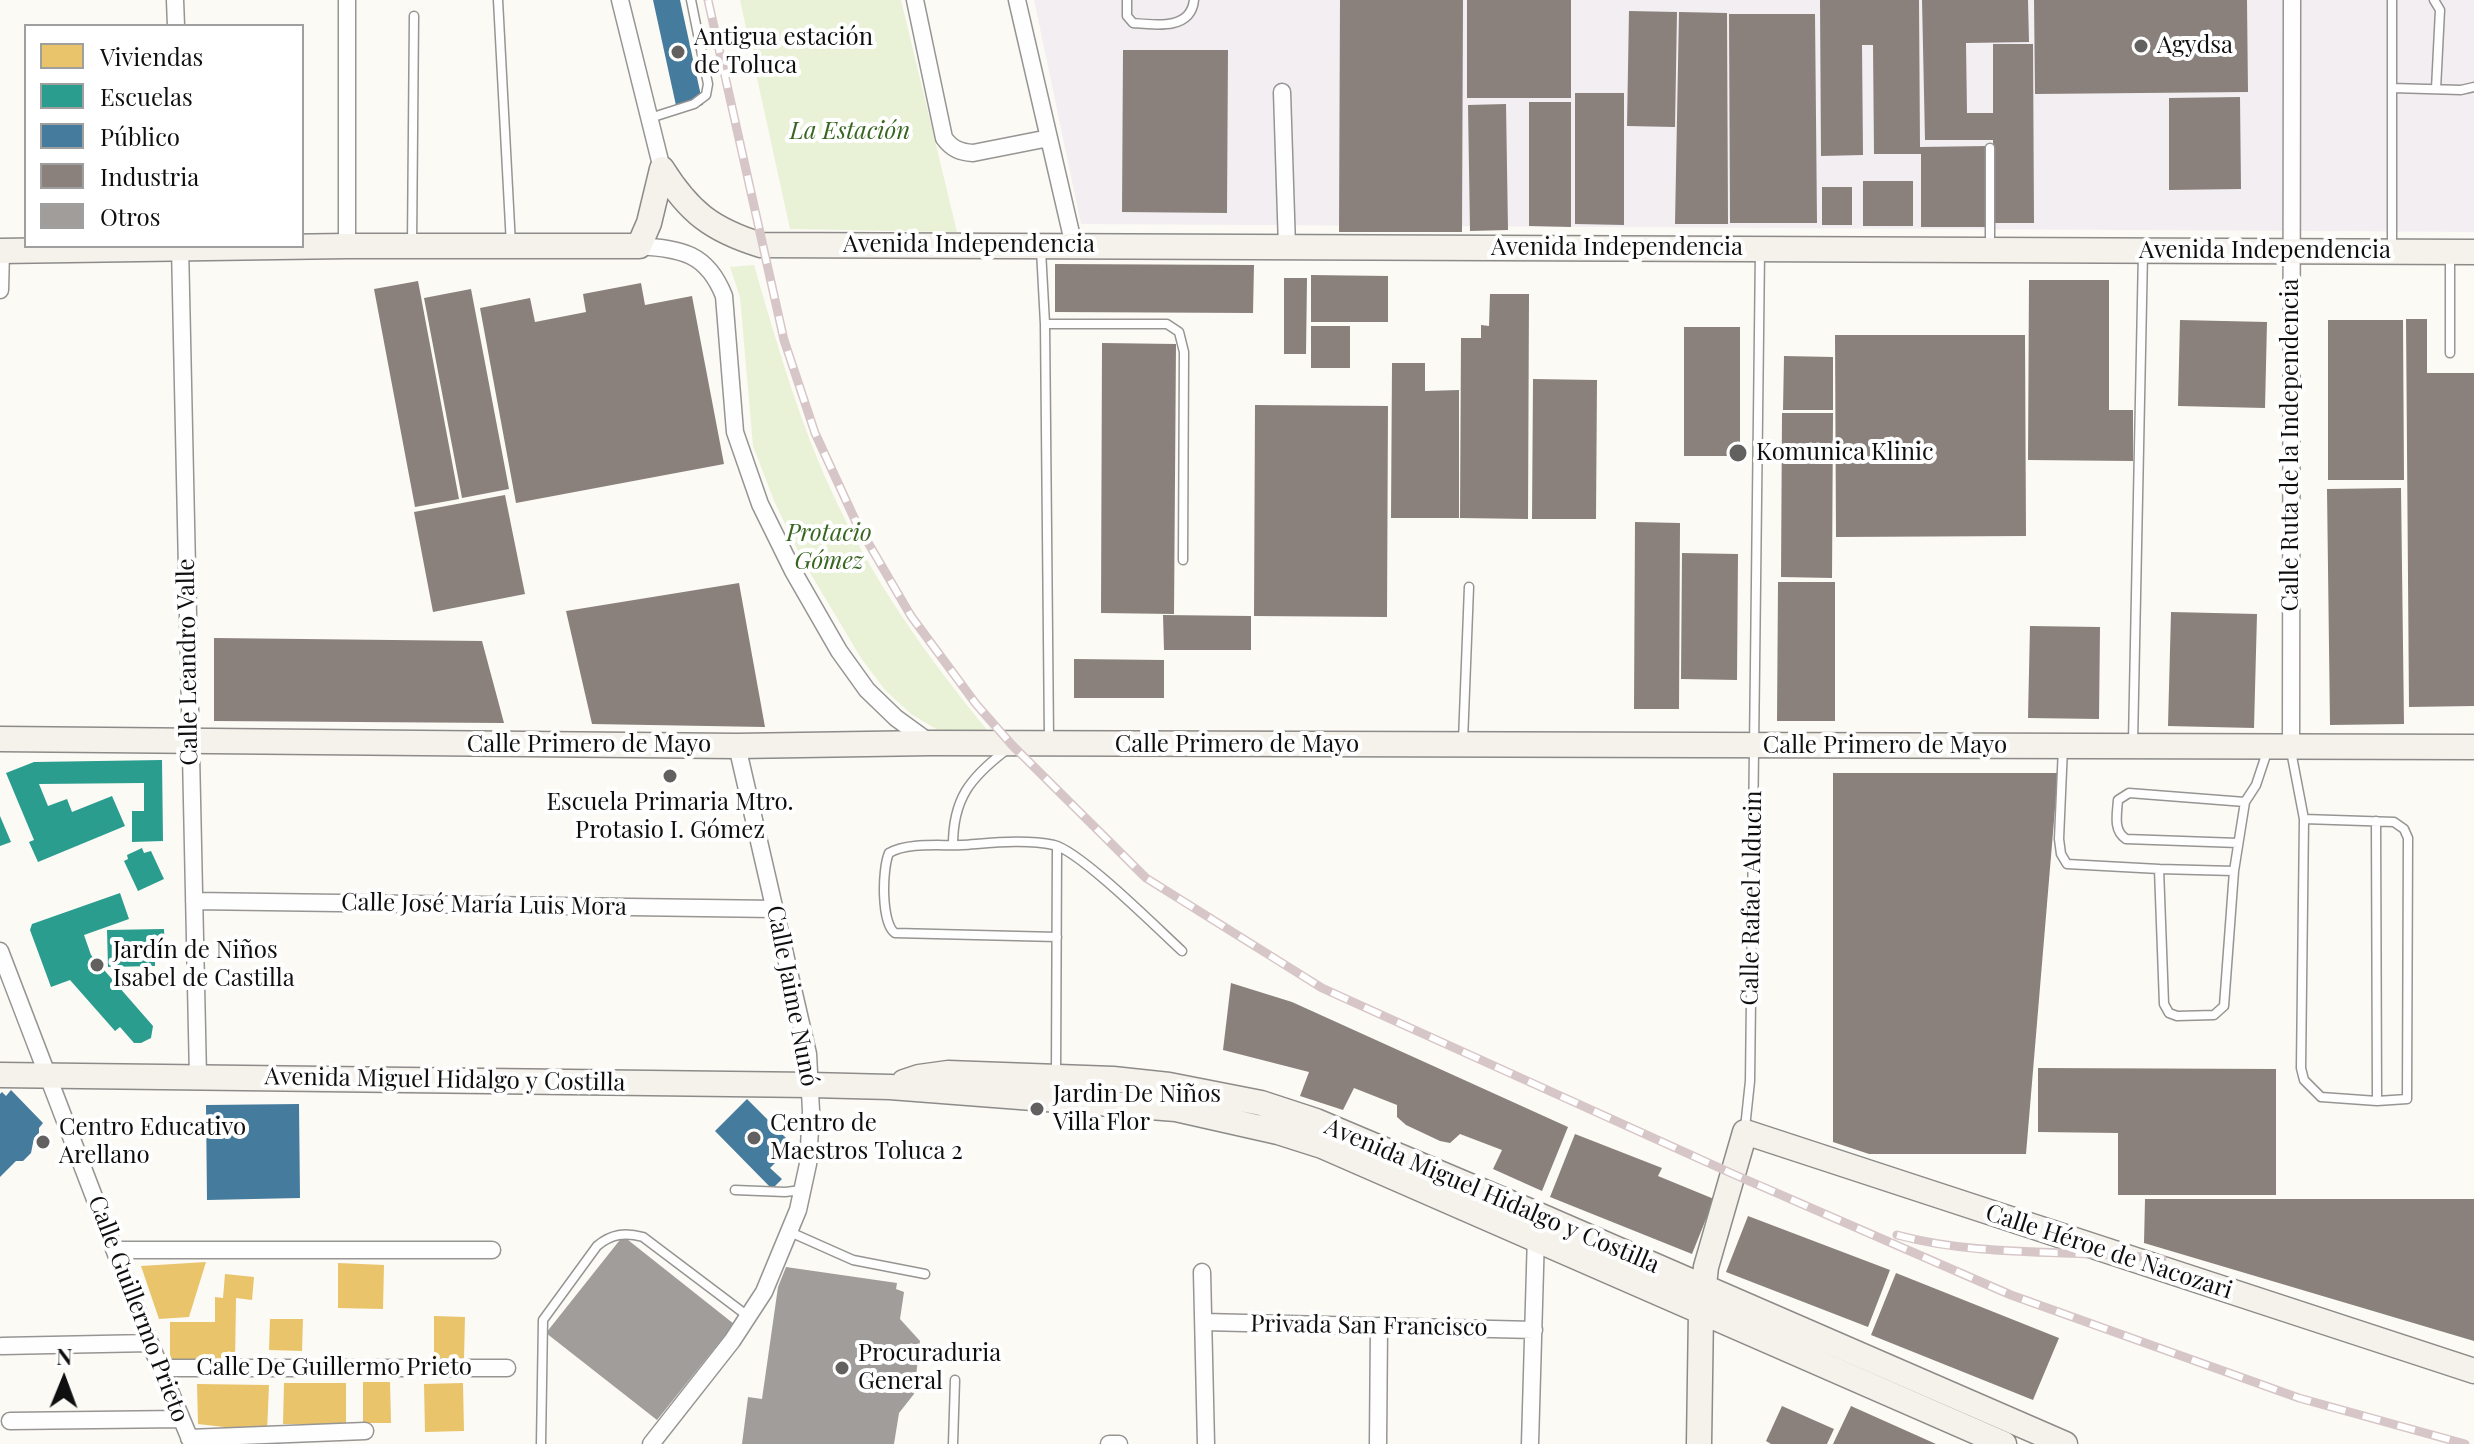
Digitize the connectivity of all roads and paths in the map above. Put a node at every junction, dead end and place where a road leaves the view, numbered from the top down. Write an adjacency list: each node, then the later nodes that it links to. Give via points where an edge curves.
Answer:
1 (175, 0): 14 (street)
2 (347, 0): 25 (street)
3 (498, 0): 27 (lane)
4 (620, 0): 19 (street)
5 (691, 0): 19 (lane, via 706,95)
6 (915, 0): 20 (street, via 948,144 973,153)
7 (1017, 0): 20 (street)
8 (1127, 0): 9 (lane, via 1127,16 1133,23 1169,24 1189,16)
9 (1194, 0)
10 (2292, 0): 37 (street, Calle Ruta de la Independencia)
11 (2392, 0): 16 (lane)
12 (2434, 0): 17 (lane, via 2440,10)
13 (414, 16): 26 (lane)
14 (176, 24)
15 (2474, 87): 17 (lane)
16 (2392, 88): 17 (lane); 38 (lane)
17 (2436, 89)
18 (1282, 92): 30 (street)
19 (650, 118): 22 (street)
20 (1049, 138): 29 (street)
21 (1990, 148): 35 (lane)
22 (662, 169): 23 (main road, Avenida Independencia, via 695,213 761,245); 28 (main road)
23 (1041, 245): 29 (main road, Avenida Independencia); 41 (lane)
24 (304, 246): 25 (main road)
25 (347, 246): 26 (main road)
26 (412, 246): 27 (main road)
27 (511, 246): 28 (main road)
28 (639, 246): 47 (street, via 684,252 717,279 724,296 735,432 760,504 839,651 867,690)
29 (1074, 246): 30 (main road, Avenida Independencia)
30 (1287, 247): 33 (main road, Avenida Independencia)
31 (135, 248): 34 (main road)
32 (180, 248): 46 (street, Calle Leandro Valle)
33 (1760, 249): 35 (main road, Avenida Independencia); 52 (lane, Calle Rafael Alducin)
34 (0, 251): 40 (street)
35 (1990, 251): 36 (main road, Avenida Independencia)
36 (2143, 251): 37 (main road, Avenida Independencia); 54 (lane)
37 (2291, 251): 38 (main road, Avenida Independencia); 55 (street, Calle Ruta de la Independencia)
38 (2392, 251): 39 (main road, Avenida Independencia)
39 (2462, 252): 42 (lane)
40 (0, 290)
41 (1045, 324): 43 (lane, via 1167,324 1179,332 1184,352); 48 (lane)
42 (2450, 353)
43 (1183, 560)
44 (1469, 587): 50 (lane)
45 (0, 739): 46 (main road, Calle Primero de Mayo)
46 (189, 742): 51 (main road, Calle Primero de Mayo); 65 (street, Calle Leandro Valle)
47 (931, 743): 49 (main road, Calle Primero de Mayo); 51 (main road, Calle Primero de Mayo)
48 (1049, 744): 49 (main road, Calle Primero de Mayo); 50 (main road, Calle Primero de Mayo)
49 (1012, 745): 61 (lane, via 964,793 955,810)
50 (1463, 745): 52 (main road, Calle Primero de Mayo)
51 (737, 746): 66 (street, Calle Jaime Nunó)
52 (1754, 746): 53 (main road, Calle Primero de Mayo); 77 (lane, Calle Rafael Alducin)
53 (2063, 746): 54 (main road, Calle Primero de Mayo); 63 (lane, via 2059,839 2067,864)
54 (2133, 746): 55 (main road, Calle Primero de Mayo)
55 (2280, 746): 56 (main road, Calle Primero de Mayo); 57 (lane); 58 (lane)
56 (2474, 747)
57 (2245, 802): 60 (lane); 60 (lane, via 2129,793 2118,800 2117,828 2126,839)
58 (2304, 819): 59 (lane); 76 (lane, via 2304,1080 2321,1097)
59 (2376, 821): 76 (lane); 76 (lane, via 2400,825 2408,838 2407,1099)
60 (2238, 843): 64 (lane)
61 (953, 845): 62 (lane); 67 (lane, via 889,853 889,928 905,934)
62 (1057, 846): 67 (lane); 69 (lane)
63 (2159, 869): 64 (lane); 64 (lane, via 2164,1004 2177,1016 2214,1015 2224,1006)
64 (2234, 871)
65 (194, 901): 66 (street, Calle José María Luis Mora); 73 (street, Calle Leandro Valle)
66 (775, 909): 74 (street, Calle Jaime Nunó)
67 (1057, 937): 72 (lane)
68 (0, 951): 71 (street, Calle Guillermo Prieto)
69 (1182, 951)
70 (0, 1075): 71 (main road, Avenida Miguel Hidalgo y Costilla)
71 (47, 1075): 73 (main road, Avenida Miguel Hidalgo y Costilla); 83 (street, Calle Guillermo Prieto)
72 (1056, 1076): 75 (main road, Avenida Miguel Hidalgo y Costilla, via 948,1073); 80 (main road, Avenida Miguel Hidalgo y Costilla, via 1169,1085 1261,1103)
73 (198, 1077): 74 (main road, Avenida Miguel Hidalgo y Costilla)
74 (811, 1085): 75 (main road, Avenida Miguel Hidalgo y Costilla); 79 (street, Calle Jaime Nunó)
75 (890, 1087): 82 (main road, Avenida Miguel Hidalgo y Costilla, via 1127,1104 1231,1120 1322,1146)
76 (2377, 1101)
77 (1745, 1132): 87 (main road, Calle Rafael Alducin, via 1711,1244); 98 (main road, Calle Héroe de Nacozari)
78 (735, 1190): 79 (lane)
79 (803, 1190): 81 (street, Calle Jaime Nunó)
80 (1534, 1213): 82 (street); 87 (main road, Avenida Miguel Hidalgo y Costilla)
81 (790, 1232): 86 (lane, via 853,1260); 89 (street, Calle Jaime Nunó)
82 (1537, 1238): 88 (main road, Avenida Miguel Hidalgo y Costilla); 92 (street)
83 (115, 1250): 84 (street); 93 (street, Calle Guillermo Prieto)
84 (492, 1250)
85 (1202, 1272): 90 (street)
86 (925, 1274)
87 (1704, 1286): 88 (main road, Calle Rafael Alducin); 95 (main road, Avenida Miguel Hidalgo y Costilla)
88 (1701, 1312): 95 (main road, Avenida Miguel Hidalgo y Costilla); 113 (main road, Calle Rafael Alducin)
89 (749, 1317): 105 (lane, via 643,1237 621,1234 604,1239 543,1320); 106 (street, Calle Jaime Nunó)
90 (1204, 1322): 91 (street, Privada San Francisco); 110 (street)
91 (1379, 1326): 92 (street, Privada San Francisco); 111 (street)
92 (1534, 1330): 112 (street)
93 (150, 1343): 94 (street); 96 (street, Calle Guillermo Prieto)
94 (2, 1346)
95 (1829, 1354): 100 (main road, Avenida Miguel Hidalgo y Costilla)
96 (160, 1368): 97 (street, Calle De Guillermo Prieto); 101 (street, Calle Guillermo Prieto)
97 (507, 1368)
98 (2474, 1371)
99 (955, 1380): 107 (lane)
100 (1972, 1417): 114 (main road, Avenida Miguel Hidalgo y Costilla); 115 (main road, Avenida Miguel Hidalgo y Costilla)
101 (181, 1419): 102 (street); 104 (street, Calle Guillermo Prieto)
102 (10, 1421)
103 (365, 1431): 104 (street)
104 (190, 1441)
105 (541, 1444)
106 (651, 1444)
107 (953, 1444)
108 (1109, 1444): 109 (street)
109 (1119, 1444)
110 (1206, 1444)
111 (1378, 1444)
112 (1530, 1444)
113 (1699, 1444)
114 (2004, 1444)
115 (2065, 1444)

